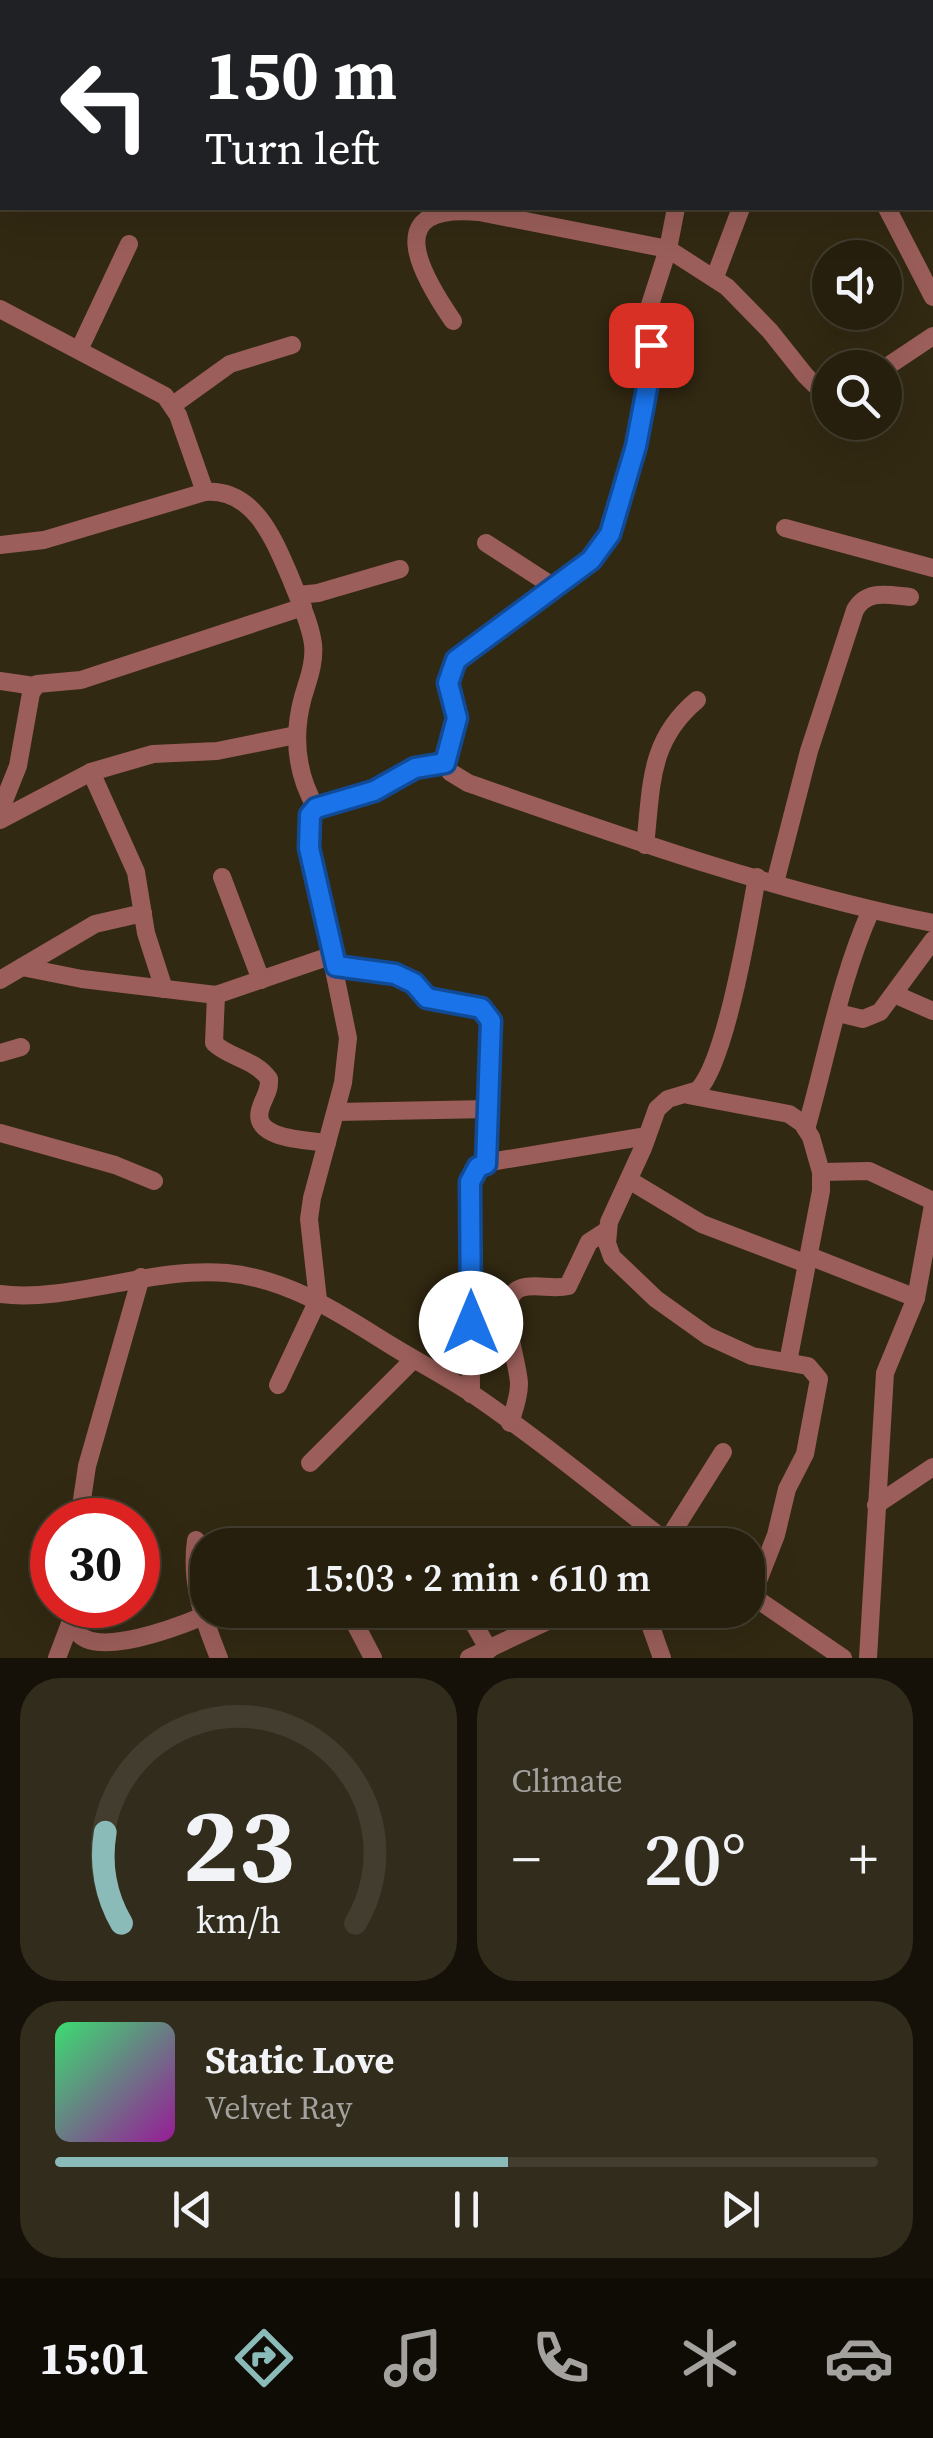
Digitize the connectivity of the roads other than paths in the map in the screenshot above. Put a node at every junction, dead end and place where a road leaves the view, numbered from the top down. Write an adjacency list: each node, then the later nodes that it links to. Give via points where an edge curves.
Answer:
1 (676, 210): 5 (street)
2 (739, 210): 6 (street)
3 (887, 210): 7 (street)
4 (129, 244): 12 (street)
5 (668, 250): 6 (street); 9 (street, via 444,210 429,218 415,247); 22 (street, via 648,308 652,354 610,534 591,560)
6 (715, 277): 14 (street)
7 (933, 296)
8 (0, 309): 12 (street)
9 (453, 321)
10 (933, 336): 13 (street)
11 (292, 345): 15 (street, via 230,364)
12 (79, 350): 15 (street, via 152,386)
13 (902, 357)
14 (812, 381)
15 (174, 406): 16 (street)
16 (205, 492): 19 (street, via 44,540); 24 (street, via 226,494 251,508 278,547)
17 (785, 528): 20 (street)
18 (486, 544): 22 (street)
19 (0, 545)
20 (933, 568)
21 (400, 569): 24 (street)
22 (554, 587): 29 (street, via 456,660 448,683 457,718)
23 (910, 597): 36 (street, via 869,595 854,610)
24 (300, 601): 26 (street, via 81,680); 28 (street, via 313,660)
25 (0, 681): 26 (street)
26 (34, 686): 32 (street, via 18,766)
27 (697, 700): 34 (street, via 672,723 658,750)
28 (296, 735): 30 (street, via 217,751 162,752); 31 (street, via 304,786)
29 (445, 763): 31 (street, via 415,768 374,791); 34 (street, via 468,783)
30 (91, 772): 33 (street); 38 (street, via 136,872)
31 (316, 808): 41 (street, via 309,848)
32 (0, 811)
33 (0, 820)
34 (645, 845): 36 (street)
35 (222, 877): 44 (street)
36 (766, 880): 37 (street); 52 (street, via 712,1068 705,1084)
37 (871, 910): 39 (street); 49 (street)
38 (144, 913): 42 (street, via 94,924); 45 (street)
39 (933, 923)
40 (933, 940): 46 (street)
41 (334, 960): 44 (street); 53 (street, via 395,974 427,998 481,1008 493,1034); 54 (street, via 348,1038)
42 (22, 966): 43 (street); 45 (street)
43 (0, 980)
44 (261, 980): 47 (street)
45 (164, 989): 47 (street)
46 (894, 994): 48 (street); 49 (street, via 872,1018)
47 (216, 995): 58 (street, via 214,1043 269,1079 260,1122 274,1135)
48 (933, 1012)
49 (838, 1013): 55 (street)
50 (20, 1047): 51 (street)
51 (0, 1053)
52 (688, 1095): 55 (street, via 789,1114); 57 (street, via 662,1103)
53 (489, 1109): 54 (street); 59 (street)
54 (336, 1112): 58 (street)
55 (806, 1129): 60 (street)
56 (0, 1133): 62 (street)
57 (647, 1136): 59 (street); 61 (street)
58 (327, 1143): 69 (street, via 310,1219)
59 (486, 1164): 73 (street, via 470,1182)
60 (821, 1172): 63 (street, via 869,1171); 65 (street)
61 (629, 1180): 64 (street); 65 (street, via 702,1224)
62 (154, 1181)
63 (933, 1203): 67 (street)
64 (606, 1231): 71 (street, via 612,1257 656,1299 708,1336 752,1356); 74 (street, via 589,1242 568,1286 514,1291 508,1324 519,1386)
65 (808, 1260): 67 (street); 71 (street)
66 (141, 1277): 68 (street); 69 (street, via 227,1273); 78 (street)
67 (923, 1292): 79 (street, via 884,1373)
68 (0, 1295)
69 (318, 1300): 70 (street); 72 (street)
70 (414, 1359): 73 (street); 76 (street)
71 (788, 1362): 82 (street, via 815,1371 819,1390 801,1466 786,1489)
72 (278, 1384)
73 (472, 1394): 74 (street)
74 (510, 1423): 80 (street)
75 (723, 1452): 81 (street)
76 (310, 1463)
77 (933, 1467): 79 (street)
78 (83, 1498)
79 (876, 1505): 99 (street)
80 (649, 1528)
81 (678, 1528)
82 (765, 1560)
83 (765, 1604): 98 (street)
84 (190, 1620): 86 (street, via 103,1642)
85 (66, 1628): 93 (street)
86 (74, 1628)
87 (213, 1628): 94 (street)
88 (357, 1628): 95 (street)
89 (476, 1628): 92 (street)
90 (535, 1628): 92 (street)
91 (651, 1628): 97 (street)
92 (489, 1650): 96 (street)
93 (57, 1658)
94 (219, 1658)
95 (373, 1658)
96 (469, 1658)
97 (662, 1658)
98 (843, 1658)
99 (868, 1658)

